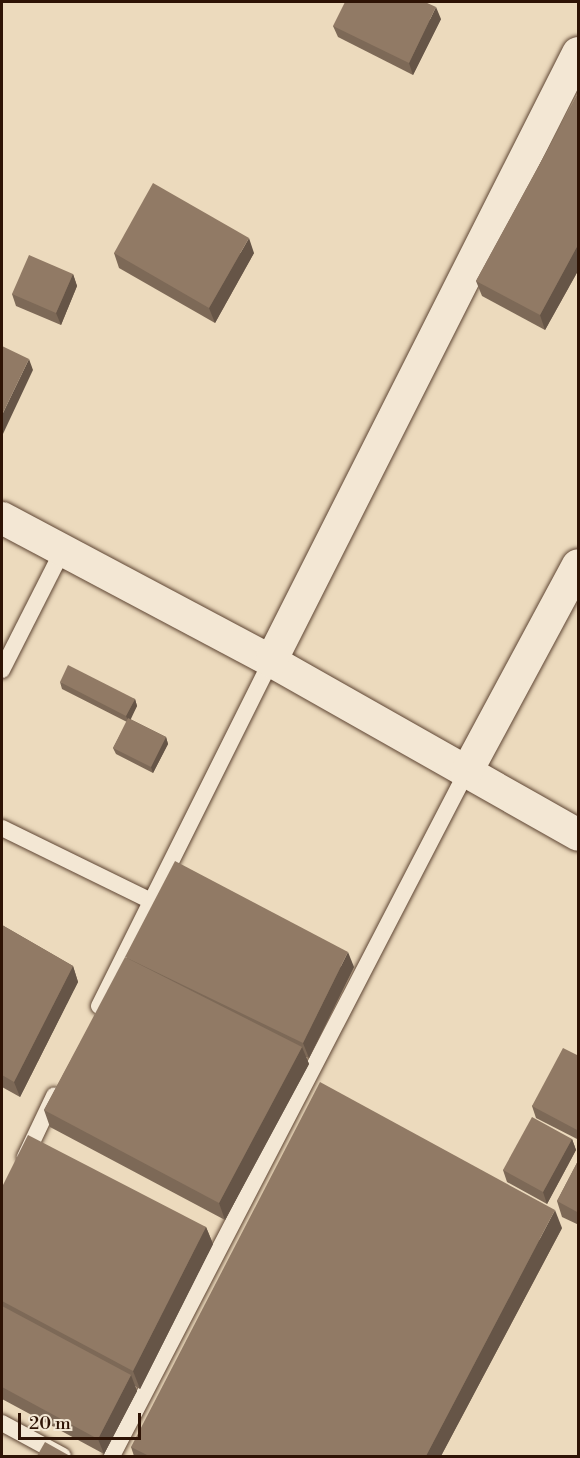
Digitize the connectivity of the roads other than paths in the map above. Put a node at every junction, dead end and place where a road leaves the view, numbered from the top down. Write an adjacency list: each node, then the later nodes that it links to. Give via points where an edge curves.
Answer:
1 (579, 53): 5 (street)
2 (2, 518): 3 (street)
3 (63, 550): 5 (street); 6 (lane)
4 (579, 566): 7 (street)
5 (271, 661): 7 (street); 10 (lane)
6 (2, 670)
7 (466, 773): 9 (street); 16 (lane)
8 (2, 828): 10 (lane)
9 (579, 836)
10 (151, 902): 11 (lane)
11 (89, 1026)
12 (63, 1078): 13 (lane)
13 (17, 1172)
14 (2, 1424): 15 (lane)
15 (63, 1456)
16 (112, 1456)

